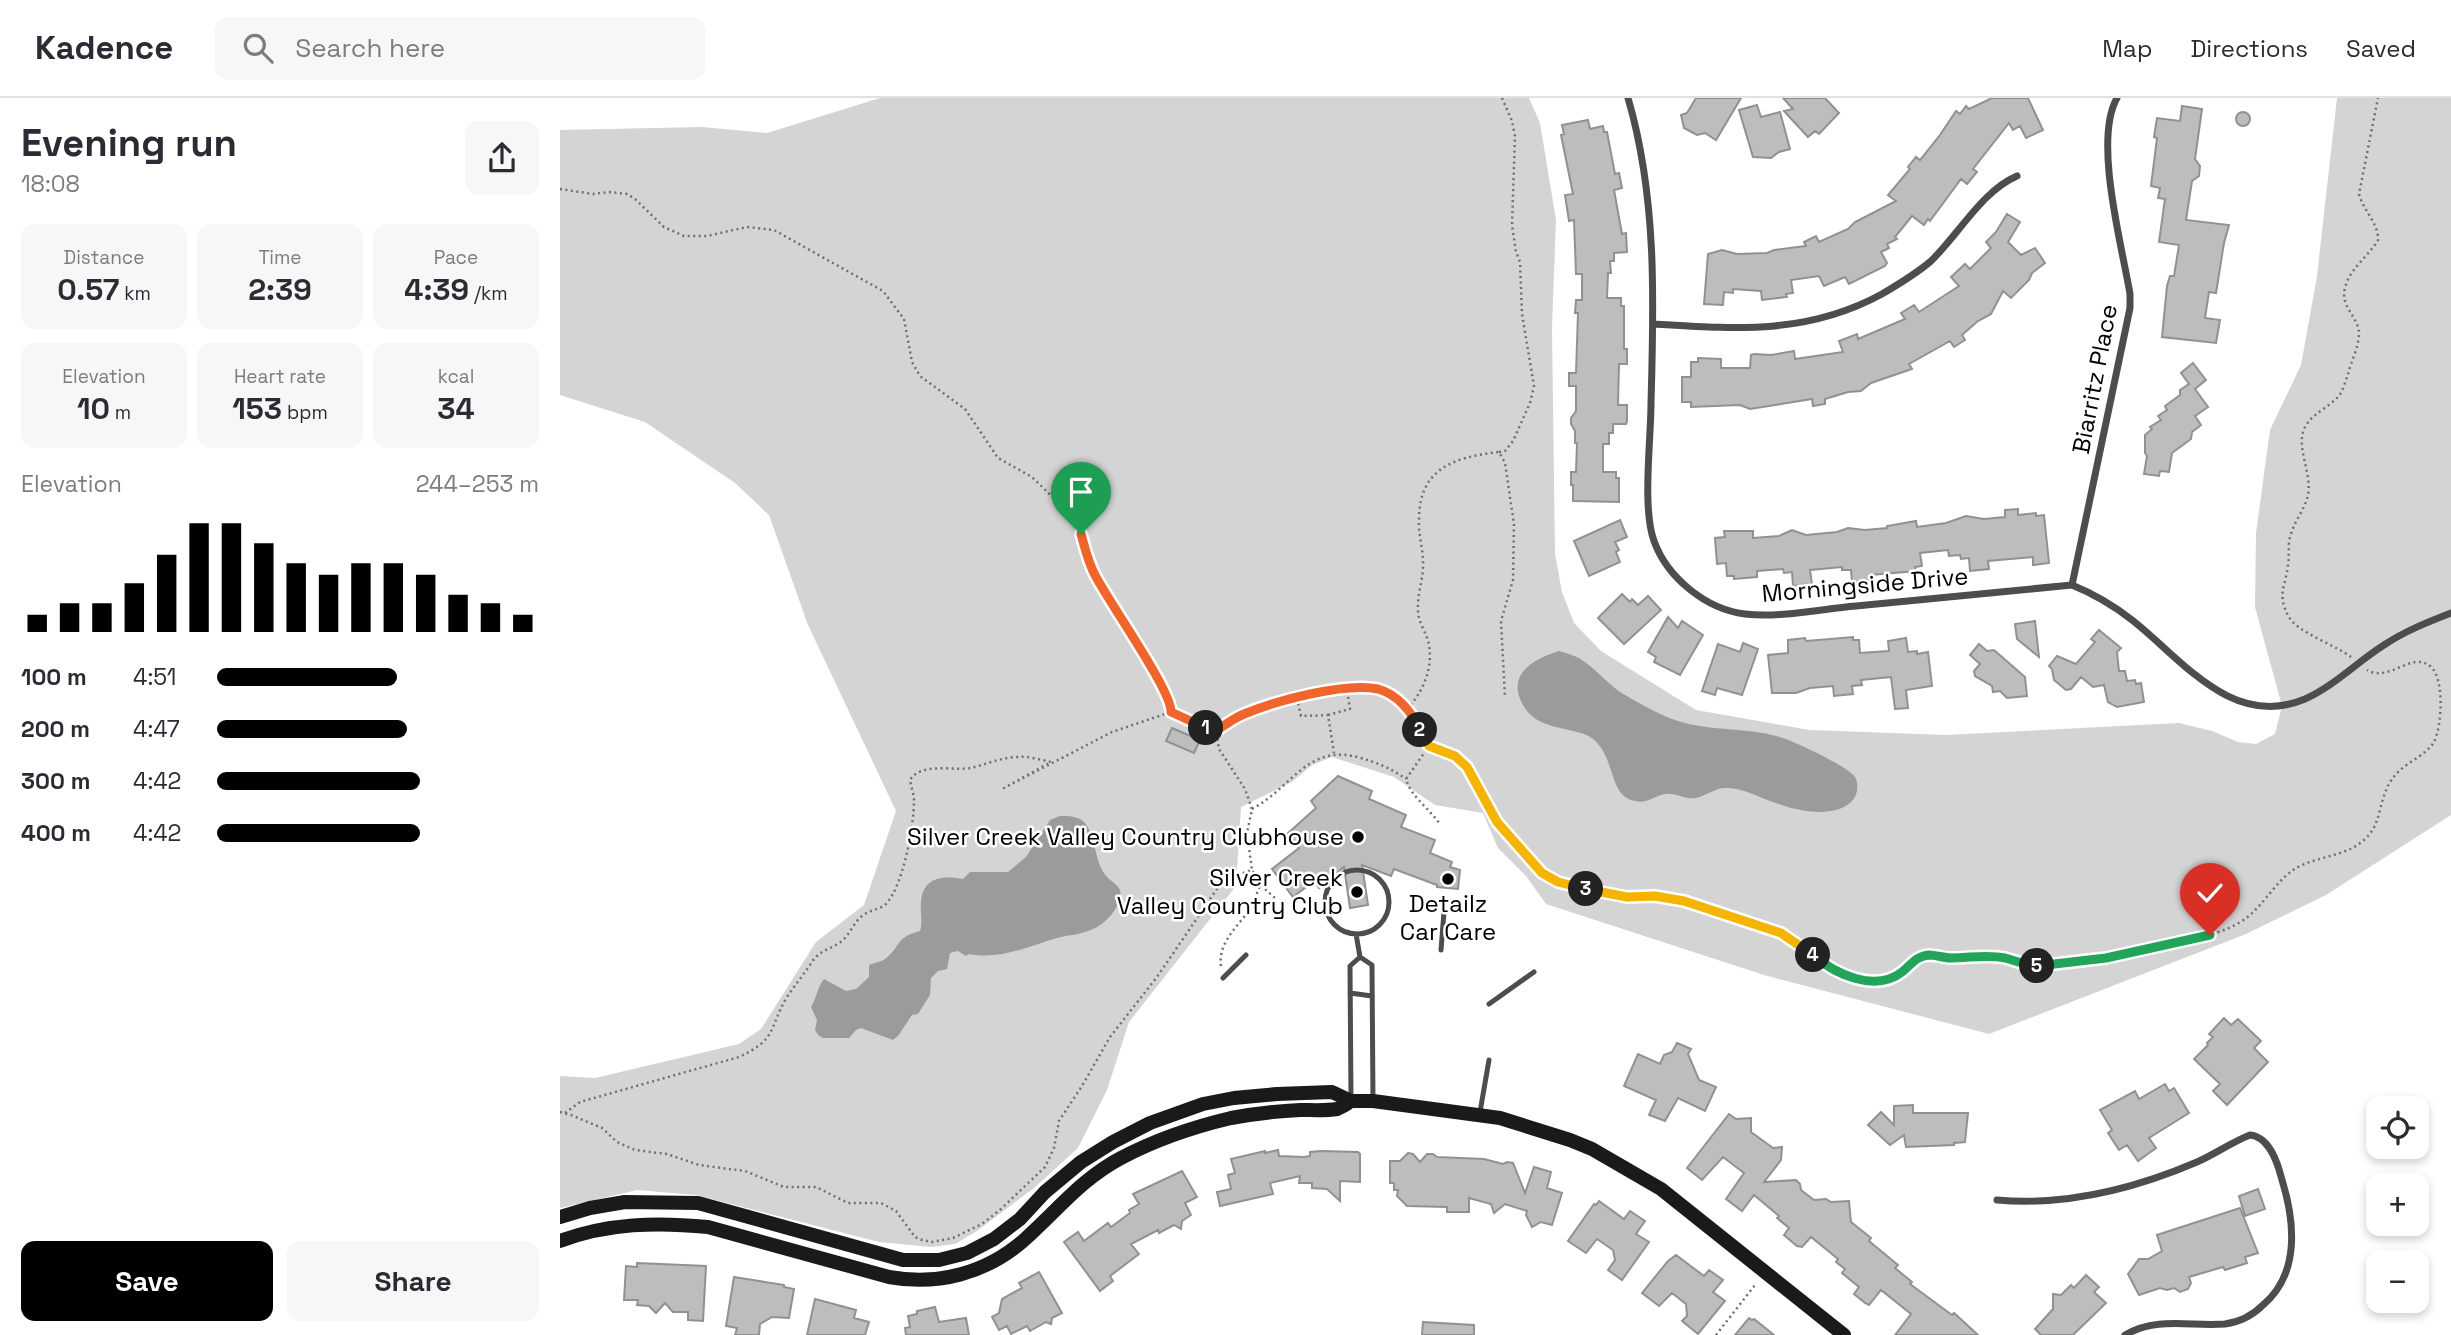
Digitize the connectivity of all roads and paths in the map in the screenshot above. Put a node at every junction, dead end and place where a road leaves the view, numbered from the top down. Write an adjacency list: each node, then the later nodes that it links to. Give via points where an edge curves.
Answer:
1 (1502, 98): 8 (path, via 1515,136 1512,232 1520,262 1534,386 1513,441)
2 (1628, 98): 7 (street, Morningside Drive, via 1651,229)
3 (2117, 98): 9 (street, Biarritz Place, via 2109,115 2107,152 2130,309)
4 (2378, 98): 11 (path, via 2359,194 2378,240 2344,291 2359,331 2344,386 2304,429 2301,442 2309,491 2288,541 2288,569 2282,586 2293,623)
5 (2017, 176): 7 (street, via 1996,187 1918,271 1844,312 1773,327)
6 (560, 189): 17 (path, via 627,194 664,227 684,236 747,227 774,230 883,291 904,319 912,362 920,376 965,409 998,457 1032,477 1070,514 1094,573 1158,680)
7 (1653, 324): 9 (street, Morningside Drive, via 1650,525 1664,562 1699,595 1732,611 1754,615)
8 (1499, 452): 15 (path, via 1505,463 1514,524 1513,580 1502,621); 16 (path, via 1453,461 1422,492 1419,520 1424,576 1418,609 1429,647 1428,662 1423,687)
9 (2072, 585): 10 (street, via 2134,621 2201,681 2225,695 2266,706 2319,693 2384,645)
10 (2451, 613)
11 (2347, 654)
12 (2371, 672): 20 (path, via 2386,673 2417,662 2434,669 2442,694 2433,744 2386,785 2374,830 2364,841 2344,853 2299,867 2242,921 2210,935 2040,967 1994,957 1928,955 1880,981 1848,977 1781,933 1702,906 1558,882 1542,873 1509,838 1467,767 1455,756)
13 (1347, 689): 14 (path); 16 (path, via 1378,690); 18 (path, via 1350,709)
14 (1297, 697): 18 (path, via 1301,716); 19 (path, via 1241,715)
15 (1505, 697)
16 (1407, 709): 20 (path)
17 (1171, 712): 19 (path); 43 (path, via 1112,732 1004,788 1051,762 1021,756 913,775 910,836 904,867 890,898 884,906 864,914 843,940 813,960 760,1047 580,1102)
18 (1328, 715): 21 (path)
19 (1216, 731): 23 (path, via 1219,749)
20 (1429, 746): 22 (path)
21 (1334, 753): 22 (path, via 1379,764); 23 (path, via 1309,764)
22 (1406, 779): 24 (path, via 1409,789)
23 (1252, 808): 25 (path, via 1247,833)
24 (1439, 823)
25 (1252, 870): 26 (path); 43 (path, via 1223,880 1110,1037 1059,1121 1045,1167 993,1216 953,1238 932,1242 915,1237 895,1211 881,1203 848,1203 816,1187 784,1186 746,1171 635,1150 602,1128)
26 (1261, 883): 27 (path); 34 (path, via 1222,950)
27 (1275, 898)
28 (1444, 912): 30 (lane)
29 (1356, 934): 29 (lane, via 1333,923 1325,896 1343,873 1362,870 1385,887 1388,906 1381,923); 32 (lane)
30 (1441, 950)
31 (1246, 955): 34 (lane)
32 (1360, 957): 35 (lane, via 1350,966); 36 (lane, via 1372,965)
33 (1534, 972): 37 (lane)
34 (1225, 976)
35 (1350, 993): 36 (lane); 39 (lane)
36 (1372, 996): 40 (lane)
37 (1489, 1003)
38 (1489, 1060): 44 (lane)
39 (1351, 1101): 40 (street); 41 (street, via 1332,1092 1277,1094 1234,1098); 45 (street, via 1337,1109 1233,1118)
40 (1373, 1101): 44 (street)
41 (1186, 1110): 45 (street); 49 (street, via 1129,1133 1092,1155 1045,1192)
42 (560, 1112): 43 (path)
43 (565, 1113)
44 (1480, 1115): 57 (street, via 1570,1140 1632,1171)
45 (1193, 1128): 50 (street, via 1101,1170)
46 (1997, 1200): 58 (street, via 2056,1200 2119,1189 2196,1162 2250,1135 2263,1140 2279,1169 2291,1223 2291,1257 2280,1287 2258,1310 2233,1322 2144,1326)
47 (741, 1214): 48 (street, via 698,1203 652,1201 608,1204); 51 (street); 53 (street)
48 (560, 1217)
49 (1020, 1219): 50 (street); 53 (street, via 967,1253 929,1262)
50 (1033, 1231): 54 (street, via 995,1261 968,1272 928,1281)
51 (735, 1233): 52 (street, via 678,1224 631,1224); 54 (street)
52 (560, 1241)
53 (894, 1258): 54 (street)
54 (889, 1277)
55 (1755, 1285): 56 (path)
56 (1716, 1335)
57 (1844, 1335)
58 (2125, 1335)

